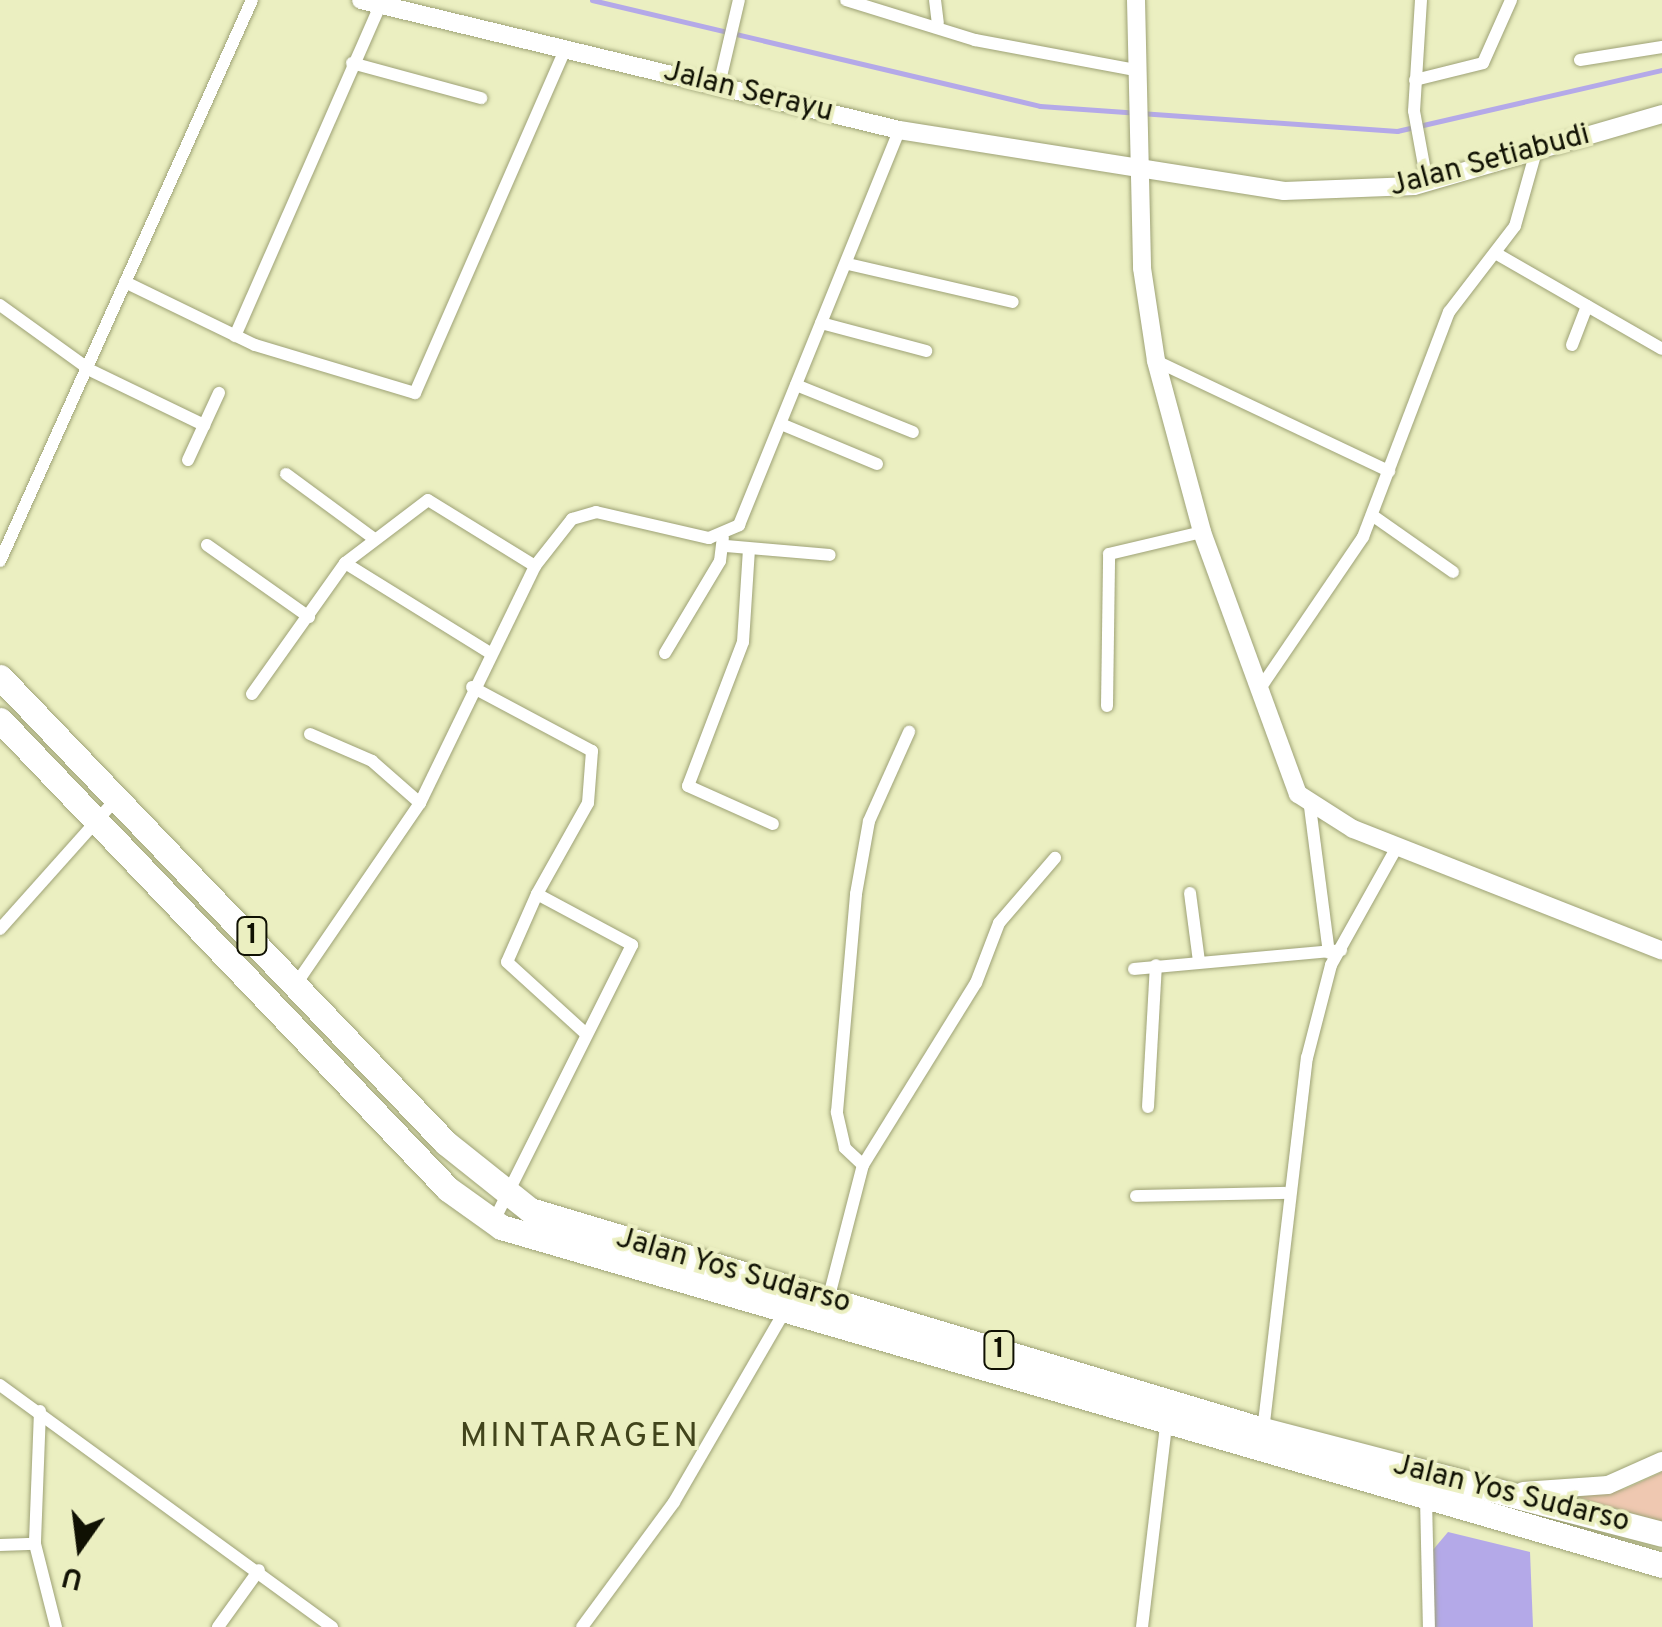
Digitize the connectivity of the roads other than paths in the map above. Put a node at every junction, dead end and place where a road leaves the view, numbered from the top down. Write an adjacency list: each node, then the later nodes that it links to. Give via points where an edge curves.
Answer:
1 (252, 0): 25 (street)
2 (739, 0): 16 (street)
3 (846, 0): 9 (street)
4 (935, 0): 9 (street)
5 (1136, 0): 14 (street)
6 (1421, 0): 15 (street)
7 (1511, 0): 15 (street, via 1483,64)
8 (370, 2): 11 (street, Jalan Serayu); 13 (street)
9 (938, 23): 14 (street, via 975,40)
10 (1662, 47): 12 (street)
11 (566, 48): 16 (street, Jalan Serayu); 30 (street, via 422,387 400,392)
12 (1580, 60)
13 (352, 63): 17 (street); 30 (street)
14 (1135, 70): 21 (street)
15 (1414, 80): 22 (street, via 1416,140)
16 (718, 86): 19 (street, Jalan Serayu)
17 (481, 98)
18 (1662, 114): 20 (street, Jalan Setiabudi)
19 (899, 130): 21 (street, Jalan Serayu, via 1064,158); 24 (street)
20 (1534, 155): 22 (street, Jalan Setiabudi); 23 (street, via 1516,226)
21 (1138, 162): 22 (street, Jalan Setiabudi, via 1284,192 1359,194); 34 (street)
22 (1427, 182)
23 (1497, 254): 28 (street); 43 (street, via 1456,298)
24 (848, 264): 26 (street); 29 (street)
25 (125, 282): 30 (street); 35 (street)
26 (1012, 302)
27 (0, 305): 35 (street)
28 (1586, 306): 31 (street); 32 (street)
29 (821, 323): 33 (street); 36 (street)
30 (235, 336)
31 (1572, 345)
32 (1662, 349)
33 (926, 351)
34 (1156, 361): 43 (street); 46 (street)
35 (90, 370): 39 (street); 52 (street)
36 (796, 385): 38 (street); 40 (street)
37 (220, 393): 39 (street)
38 (781, 424): 42 (street); 48 (street, via 739,525)
39 (204, 425): 41 (street)
40 (913, 432)
41 (188, 460)
42 (877, 464)
43 (1388, 471): 45 (street)
44 (286, 474): 47 (street)
45 (1372, 515): 55 (street); 61 (street)
46 (1202, 532): 61 (street); 63 (street, via 1109,554)
47 (372, 538): 53 (street); 54 (street, via 434,498)
48 (724, 542): 50 (street); 54 (street, via 588,512 572,518); 58 (street)
49 (207, 545): 56 (street)
50 (749, 549): 51 (street); 71 (street, via 744,638 688,786)
51 (830, 555)
52 (0, 561)
53 (345, 563): 56 (street); 57 (street)
54 (535, 566): 57 (street)
55 (1453, 572)
56 (309, 617): 62 (street)
57 (490, 652): 60 (street)
58 (665, 652)
59 (0, 676): 67 (highway, Jalan Yos Sudarso / 1)
60 (472, 687): 68 (street); 75 (street, via 592,751 588,803)
61 (1259, 690): 69 (street)
62 (252, 694)
63 (1107, 706)
64 (0, 720): 70 (highway, Jalan Yos Sudarso / 1)
65 (910, 732): 85 (street, via 870,822 854,911 837,1112 846,1148)
66 (310, 734): 68 (street, via 372,761)
67 (116, 798): 70 (street); 82 (highway, Jalan Yos Sudarso / 1)
68 (420, 803): 82 (street)
69 (1310, 806): 72 (street); 77 (street)
70 (95, 818): 76 (street); 89 (highway, Jalan Yos Sudarso / 1, via 448,1189)
71 (773, 824)
72 (1397, 847): 77 (street); 78 (street, via 1538,895)
73 (1055, 858): 85 (street, via 999,924 976,984)
74 (1190, 892): 79 (street)
75 (536, 894): 83 (street, via 507,962); 83 (street, via 632,945)
76 (0, 930)
77 (1335, 950): 79 (street); 86 (street)
78 (1662, 951)
79 (1198, 961): 80 (street)
80 (1156, 966): 81 (street); 84 (street)
81 (1134, 969)
82 (296, 984): 87 (highway, Jalan Yos Sudarso / 1)
83 (584, 1032): 87 (street)
84 (1148, 1107)
85 (863, 1165): 91 (street)
86 (1285, 1194): 88 (street); 96 (street)
87 (504, 1196): 89 (street); 90 (highway, Jalan Yos Sudarso / 1)
88 (1136, 1196)
89 (493, 1222): 92 (highway, Jalan Yos Sudarso / 1)
90 (792, 1290): 91 (highway, Jalan Yos Sudarso / 1); 92 (street)
91 (828, 1300): 96 (highway, Jalan Yos Sudarso / 1)
92 (784, 1316): 95 (highway, Jalan Yos Sudarso / 1); 108 (street, via 674,1502)
93 (0, 1385): 94 (street)
94 (40, 1411): 102 (street); 104 (street)
95 (1166, 1426): 96 (highway, Jalan Yos Sudarso / 1); 109 (street)
96 (1261, 1441): 98 (highway, Jalan Yos Sudarso / 1); 99 (highway, Jalan Yos Sudarso / 1)
97 (1662, 1461): 98 (street, via 1608,1485)
98 (1499, 1492): 100 (highway, Jalan Yos Sudarso / 1)
99 (1426, 1499): 103 (highway, Jalan Yos Sudarso / 1); 110 (street)
100 (1662, 1534)
101 (0, 1544): 102 (street)
102 (35, 1544): 105 (street)
103 (1662, 1565)
104 (259, 1570): 106 (street); 107 (street)
105 (56, 1627)
106 (218, 1627)
107 (332, 1627)
108 (582, 1627)
109 (1142, 1627)
110 (1429, 1627)

